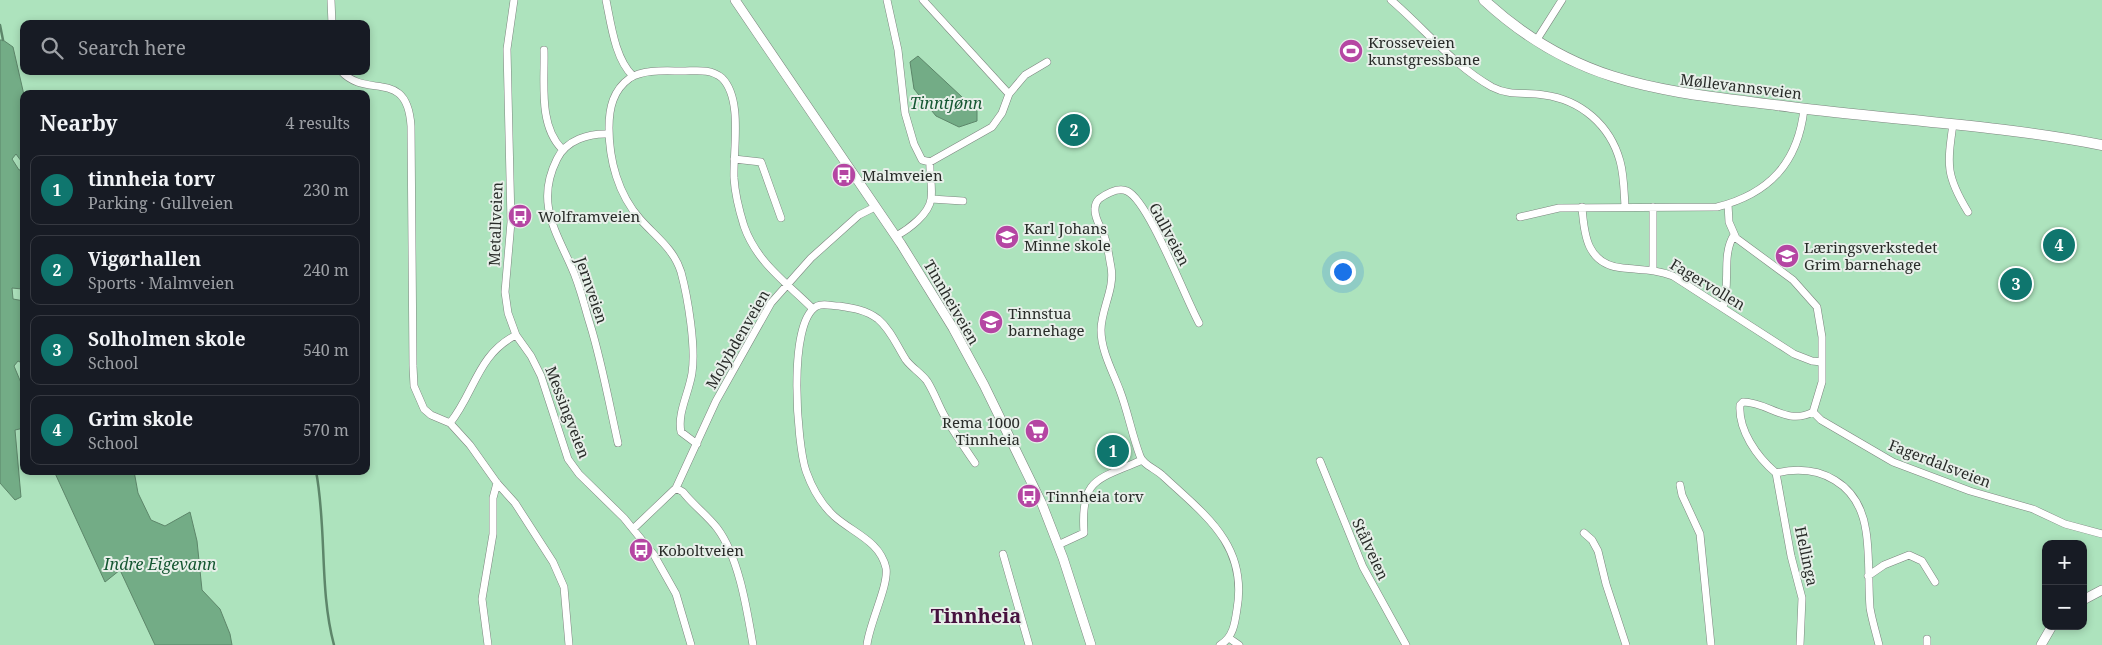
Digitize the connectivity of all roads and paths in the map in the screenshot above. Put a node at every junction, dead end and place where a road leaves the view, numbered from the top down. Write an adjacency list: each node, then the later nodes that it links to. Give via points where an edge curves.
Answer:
1 (331, 0): 10 (street)
2 (514, 0): 41 (street, Metallveien, via 507,49 511,222 505,292)
3 (606, 0): 15 (street, via 620,54)
4 (736, 0): 29 (street, Tinnheiveien)
5 (887, 0): 23 (street, via 898,50 907,124 922,160)
6 (923, 0): 16 (street)
7 (1391, 0): 27 (street, via 1462,66 1493,88 1512,94 1552,96 1576,104 1591,115 1603,126 1618,154)
8 (1484, 0): 11 (main road, Møllevannsveien)
9 (1562, 0): 11 (street)
10 (332, 20)
11 (1536, 41): 17 (main road, Møllevannsveien, via 1586,67 1637,85)
12 (544, 50): 21 (street, via 548,121)
13 (1048, 62): 16 (street, via 1025,75)
14 (346, 75): 44 (street, via 355,82 392,89 403,96 409,107 414,386 424,409)
15 (633, 76): 19 (street, via 613,99); 22 (street, via 707,70 722,79 734,105)
16 (1009, 94): 23 (street, via 1002,114 992,127)
17 (1803, 114): 18 (main road, Møllevannsveien); 26 (street, via 1790,157 1775,178 1755,194)
18 (1953, 124): 20 (main road, Møllevannsveien); 31 (street, via 1950,177)
19 (609, 134): 21 (street, via 588,136); 46 (street, via 610,156 617,179 639,218 674,255 681,274 693,359 690,386 679,424 681,432)
20 (2102, 145)
21 (562, 149): 45 (street, Jernveien, via 549,179 548,209 554,231 575,275 590,324)
22 (734, 159): 33 (street, via 761,162); 37 (street, via 735,191 748,235 759,254)
23 (930, 162): 24 (street)
24 (931, 199): 25 (street); 35 (street, via 922,215)
25 (963, 201)
26 (1728, 204): 28 (street, via 1717,207); 34 (street)
27 (1625, 206): 28 (street); 30 (street)
28 (1653, 206): 36 (street)
29 (875, 207): 35 (street, Tinnheiveien); 37 (street, Molybdenveien, via 841,230)
30 (1582, 207): 32 (street, via 1548,209); 36 (street, Fagervollen, via 1586,241 1596,256 1622,268)
31 (1968, 212)
32 (1520, 217)
33 (781, 218)
34 (1734, 235): 38 (street, via 1728,248); 42 (street, via 1793,280 1817,307)
35 (896, 236): 57 (street, Tinnheiveien, via 984,385 1025,466)
36 (1653, 269): 38 (street, Fagervollen, via 1684,282)
37 (786, 285): 39 (street); 46 (street, Molybdenveien, via 762,317 723,388)
38 (1723, 306): 42 (street, Fagervollen, via 1794,354)
39 (813, 309): 49 (street, via 821,305 854,308 884,324 911,367 926,380); 69 (street, via 804,328 796,365 803,460 814,490 826,508 867,538 879,552 885,567 887,576 870,624)
40 (1200, 323): 47 (street, Gullveien, via 1135,198 1126,191 1118,190 1100,199 1095,204 1095,213 1105,238 1112,271 1101,332)
41 (516, 335): 44 (street, via 500,344 488,357); 54 (street, Messingveien, via 541,376 568,459)
42 (1822, 362): 43 (street, via 1822,382)
43 (1813, 412): 50 (street, via 1806,416 1786,417 1751,402 1740,405 1739,417 1744,431 1764,462); 56 (street, Fagerdalsveien, via 1820,420 1893,462 1970,491 2034,509 2071,526)
44 (450, 423): 51 (street)
45 (618, 443)
46 (698, 444): 53 (street, Molybdenveien)
47 (1142, 460): 57 (street, via 1095,482 1085,499 1084,533); 64 (street, via 1215,526 1230,547 1239,586 1237,611)
48 (1320, 461): 74 (street, Stålveien, via 1363,567)
49 (975, 463)
50 (1776, 473): 59 (street, via 1801,469 1814,472 1837,481 1849,493 1859,507 1866,529); 77 (street, Hellinga, via 1802,598)
51 (497, 483): 65 (street, via 493,498 493,534 482,599); 66 (street, via 529,523 558,572 566,603)
52 (1680, 485): 76 (street, via 1700,534)
53 (676, 488): 54 (street, Molybdenveien); 68 (street, via 716,527 726,543 744,598)
54 (633, 529): 67 (street, Messingveien, via 654,555 676,594)
55 (1584, 533): 75 (street, via 1598,551)
56 (2102, 534)
57 (1058, 545): 71 (street, Tinnheiveien)
58 (1003, 554): 70 (street)
59 (1868, 576): 60 (street, via 1909,555 1922,561); 78 (street, via 1870,609)
60 (1935, 582)
61 (2102, 590): 62 (street)
62 (2087, 598)
63 (2050, 630): 79 (street)
64 (1229, 638): 72 (street); 73 (street)
65 (488, 645)
66 (569, 645)
67 (691, 645)
68 (754, 645)
69 (867, 645)
70 (1030, 645)
71 (1091, 645)
72 (1220, 645)
73 (1238, 645)
74 (1406, 645)
75 (1626, 645)
76 (1711, 645)
77 (1800, 645)
78 (1879, 645)
79 (2041, 645)

